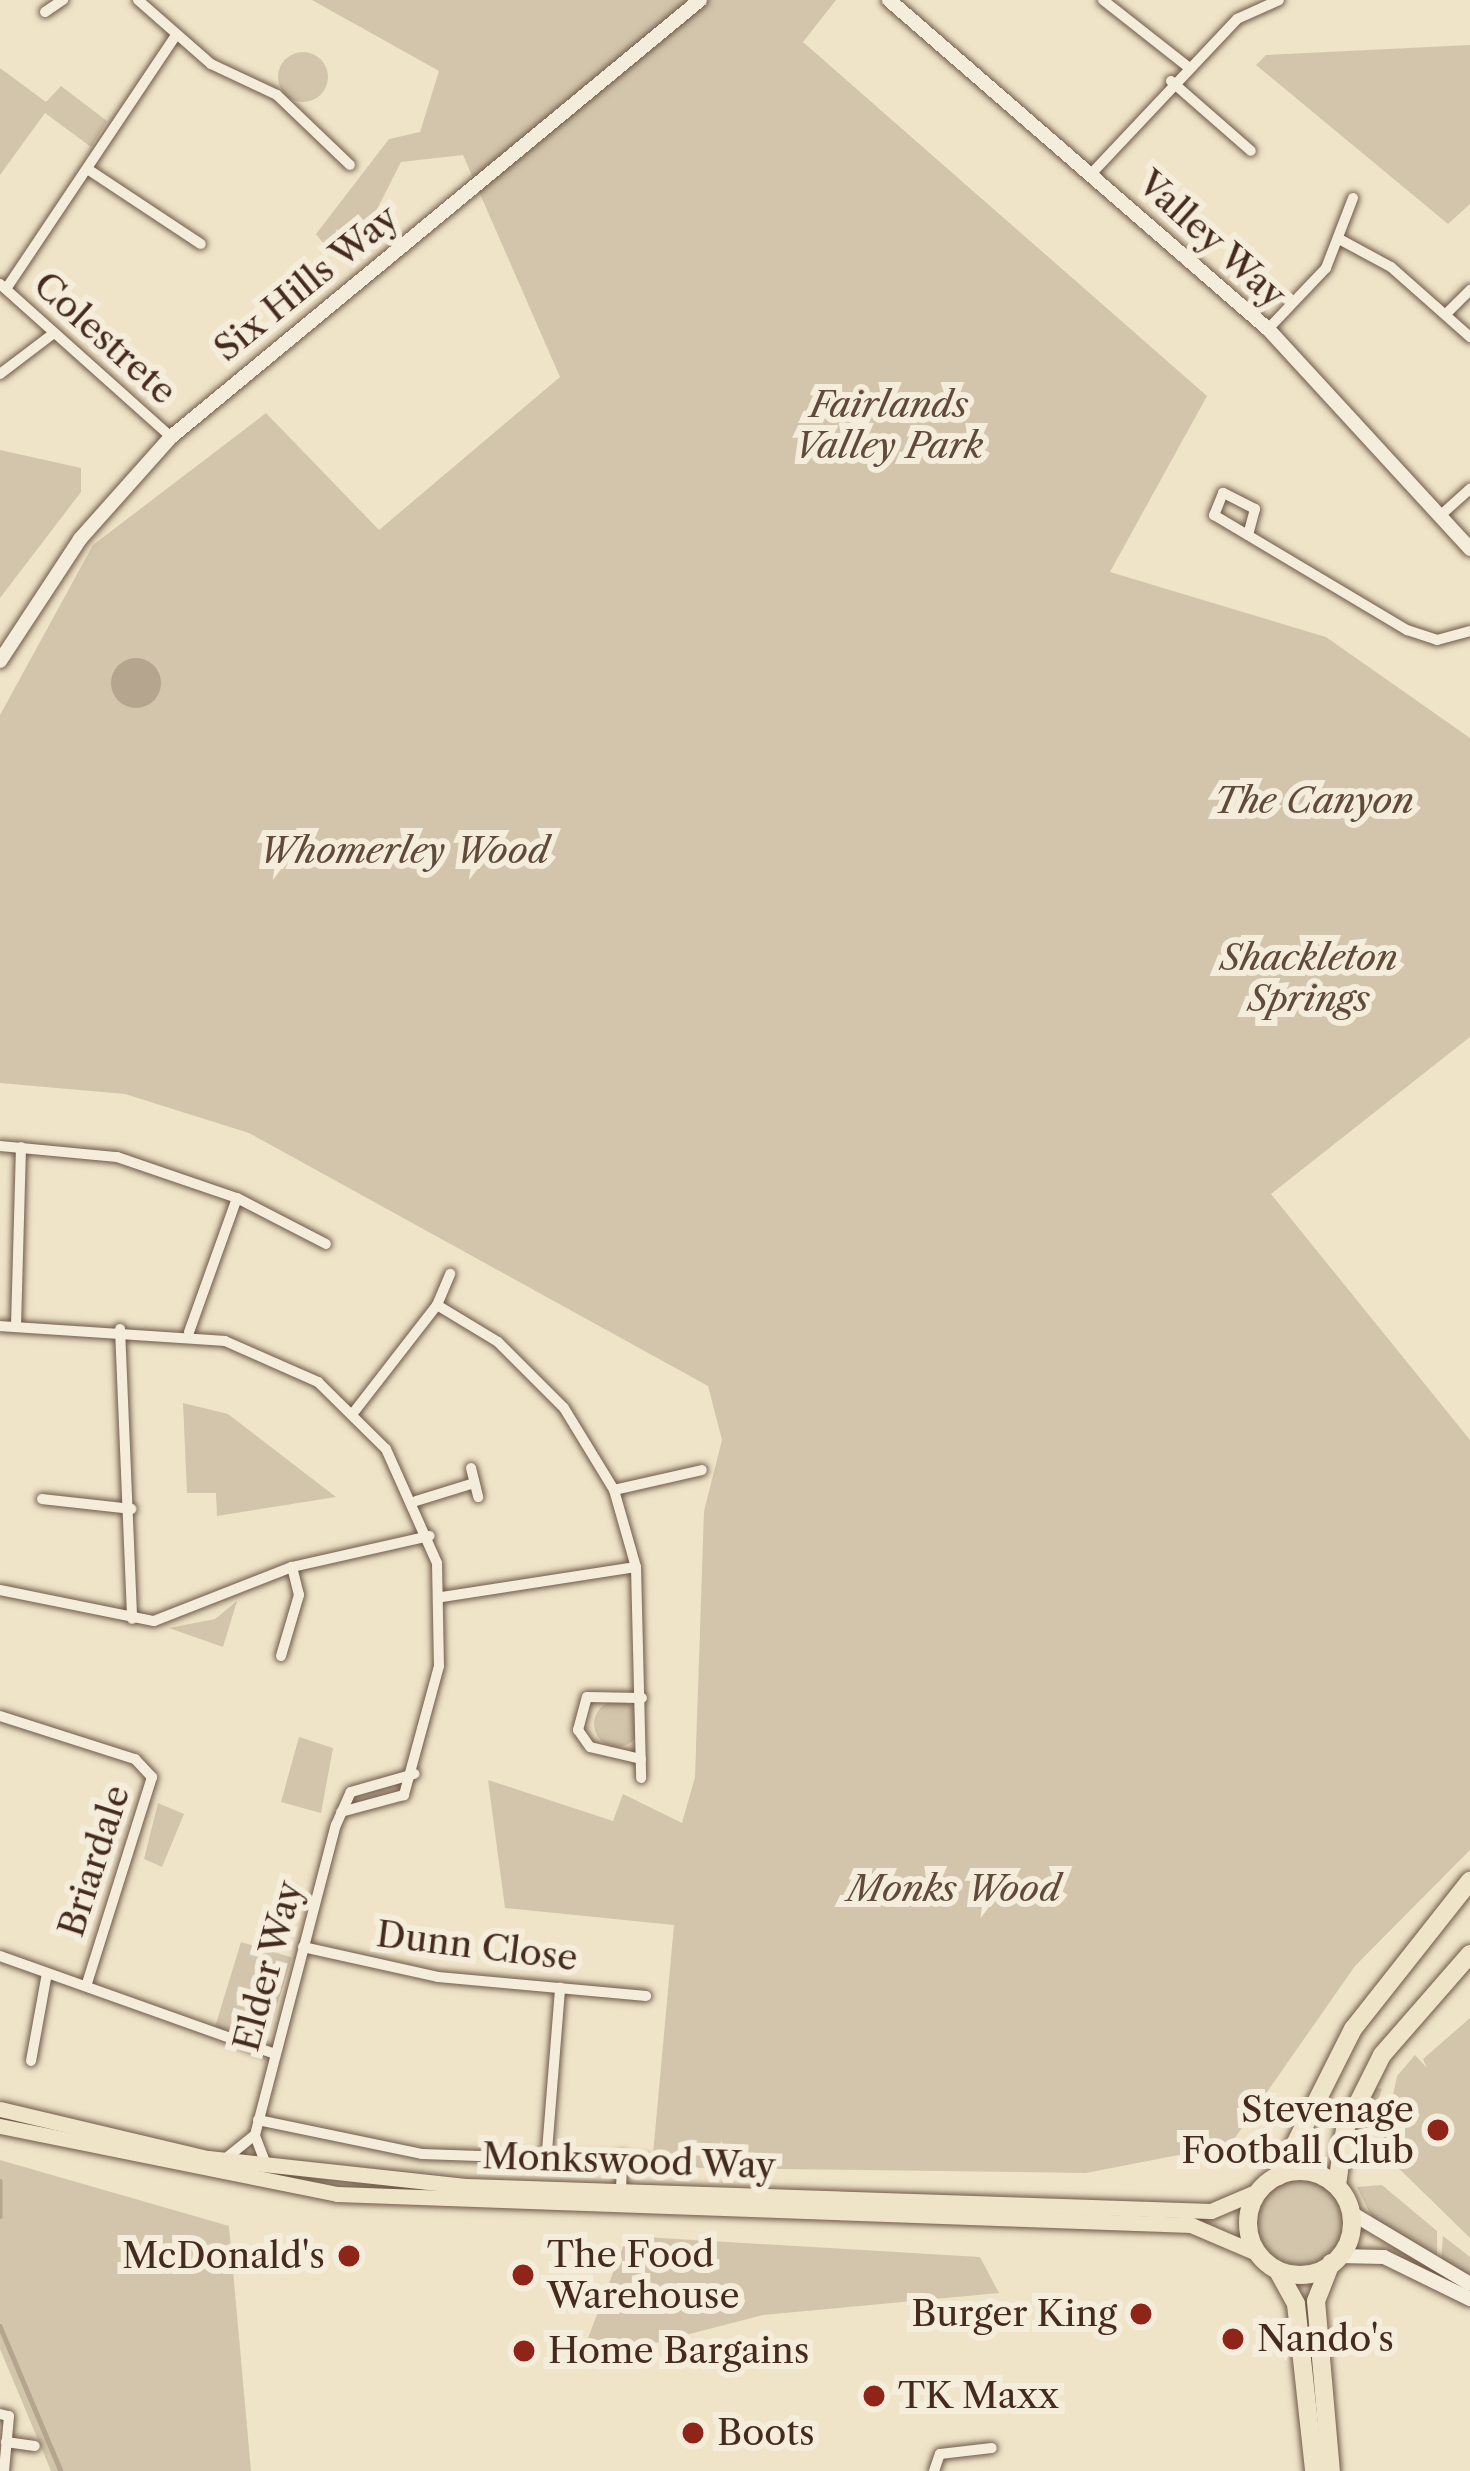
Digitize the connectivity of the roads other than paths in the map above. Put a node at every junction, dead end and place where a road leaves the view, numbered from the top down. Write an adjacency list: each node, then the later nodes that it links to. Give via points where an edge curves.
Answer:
1 (63, 0): 7 (street)
2 (138, 0): 8 (street)
3 (700, 0): 25 (street, Six Hills Way)
4 (889, 0): 14 (street, Valley Way)
5 (1102, 0): 9 (street)
6 (1279, 0): 9 (street, via 1237,19)
7 (45, 12)
8 (176, 35): 12 (street, via 278,95); 13 (street)
9 (1187, 66): 10 (street)
10 (1171, 81): 11 (street); 14 (street)
11 (1251, 152)
12 (350, 165)
13 (89, 170): 17 (street); 18 (street)
14 (1092, 173): 21 (street, Valley Way)
15 (1353, 199): 16 (street)
16 (1341, 240): 20 (street); 21 (street)
17 (201, 244)
18 (3, 287): 22 (street, Colestrete)
19 (1470, 290): 20 (street)
20 (1447, 313): 23 (street)
21 (1268, 328): 27 (street, Valley Way)
22 (54, 333): 24 (street); 25 (street, Colestrete)
23 (1470, 337)
24 (0, 374)
25 (171, 437): 31 (street, Six Hills Way, via 80,539)
26 (1470, 489): 27 (street)
27 (1442, 514): 29 (street, Valley Way)
28 (1247, 535): 30 (street, via 1416,634)
29 (1470, 550)
30 (1470, 631)
31 (0, 661)
32 (0, 1146): 33 (street)
33 (21, 1147): 34 (street, via 149,1164); 39 (street)
34 (237, 1198): 35 (street); 41 (street)
35 (326, 1244)
36 (450, 1274): 37 (street)
37 (437, 1305): 42 (street); 46 (street, via 534,1374)
38 (0, 1326): 39 (street)
39 (16, 1326): 40 (street)
40 (120, 1329): 41 (street); 50 (street)
41 (189, 1331): 42 (street, via 292,1366)
42 (354, 1412): 49 (street)
43 (471, 1468): 45 (street)
44 (702, 1470): 46 (street)
45 (474, 1483): 47 (street); 49 (street)
46 (614, 1490): 53 (street)
47 (478, 1497)
48 (42, 1499): 50 (street)
49 (416, 1502): 51 (street)
50 (131, 1509): 56 (street)
51 (430, 1536): 52 (street); 55 (street)
52 (292, 1567): 56 (street, via 182,1613); 57 (street, via 299,1594)
53 (637, 1567): 55 (street); 58 (street)
54 (0, 1590): 56 (street)
55 (442, 1597): 61 (street)
56 (132, 1619)
57 (281, 1656)
58 (642, 1697): 60 (street); 60 (street, via 587,1697 578,1730 590,1747)
59 (0, 1716): 69 (street, Briardale, via 135,1759 152,1777)
60 (641, 1759): 62 (street)
61 (417, 1773): 63 (street, via 365,1783); 63 (street, via 388,1806)
62 (641, 1778)
63 (341, 1812): 65 (street, Elder Way)
64 (1470, 1881): 83 (highway, via 1353,2029)
65 (303, 1948): 70 (street, Dunn Close, via 438,1977); 72 (street, Elder Way)
66 (1470, 1954): 84 (highway, via 1382,2055 1345,2129)
67 (0, 1955): 68 (street)
68 (47, 1973): 69 (street); 73 (street)
69 (86, 1986): 72 (street)
70 (560, 1988): 71 (street, Dunn Close); 78 (street)
71 (646, 1996)
72 (275, 2054): 75 (street, Elder Way)
73 (31, 2061)
74 (0, 2109): 80 (main road, Monkswood Way)
75 (258, 2120): 77 (street, Elder Way); 78 (street, via 422,2154)
76 (0, 2126): 88 (main road, Monkswood Way, via 358,2196 1191,2225)
77 (255, 2135): 80 (street); 82 (street)
78 (548, 2151): 79 (street)
79 (622, 2157): 81 (street); 85 (street)
80 (224, 2160): 82 (main road, Monkswood Way)
81 (649, 2162)
82 (267, 2167): 85 (main road, Monkswood Way)
83 (1279, 2176): 84 (highway, via 1313,2172); 86 (highway)
84 (1337, 2185): 87 (highway)
85 (621, 2191): 86 (main road, Monkswood Way, via 1211,2211)
86 (1258, 2191): 88 (highway)
87 (1353, 2214): 89 (highway); 91 (street)
88 (1254, 2252): 90 (highway)
89 (1335, 2260): 90 (highway); 92 (street, via 1384,2257); 100 (highway, via 1316,2302)
90 (1279, 2273): 99 (highway, via 1296,2304)
91 (1470, 2284)
92 (1470, 2299)
93 (0, 2414): 94 (street)
94 (6, 2442): 95 (street); 97 (street)
95 (35, 2446)
96 (992, 2448): 98 (street, via 940,2453)
97 (4, 2471)
98 (934, 2471)
99 (1314, 2471)
100 (1331, 2471)

